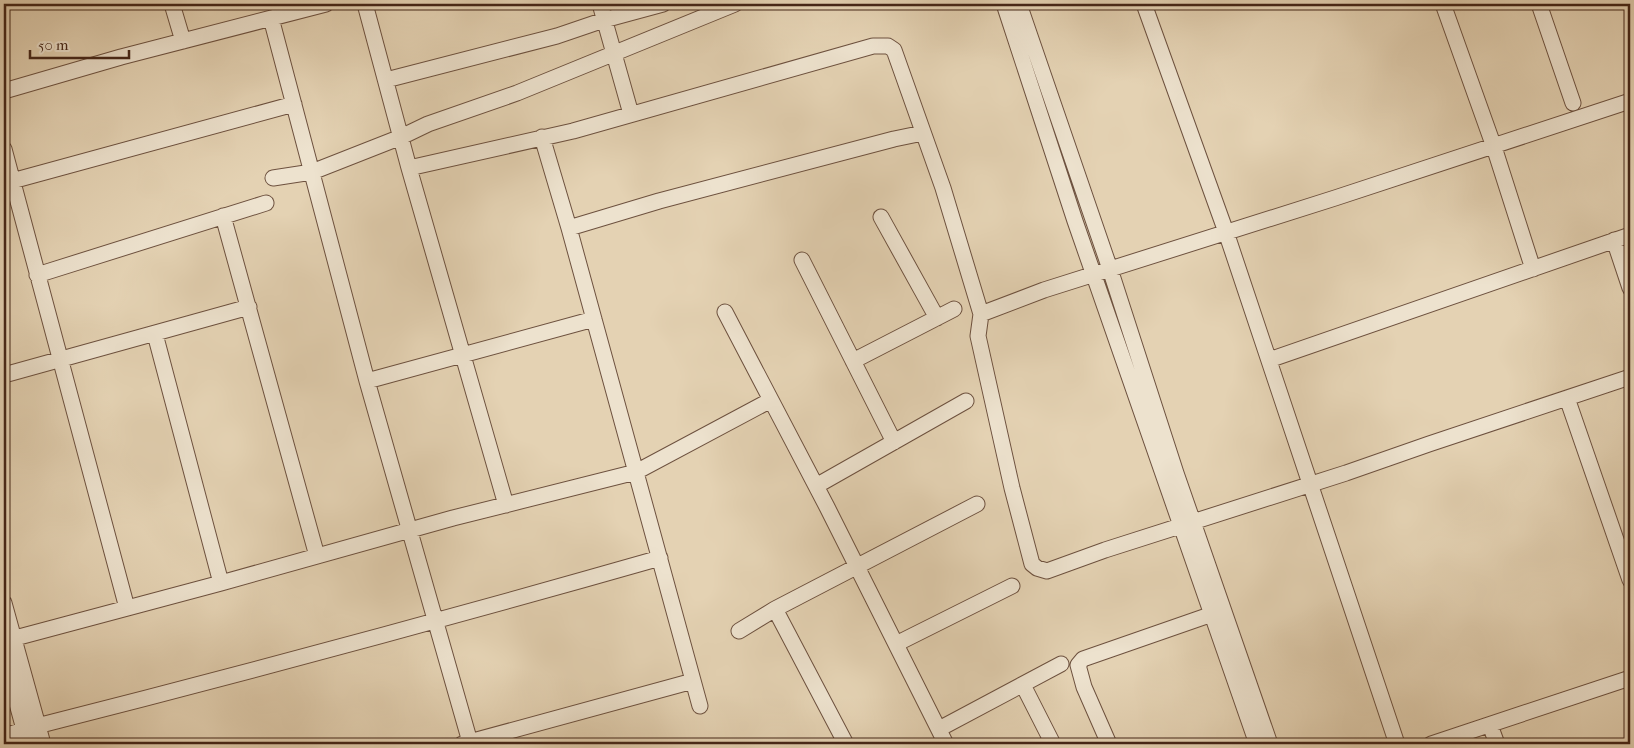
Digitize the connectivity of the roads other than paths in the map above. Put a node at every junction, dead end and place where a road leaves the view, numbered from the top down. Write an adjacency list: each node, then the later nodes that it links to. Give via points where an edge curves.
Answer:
1 (172, 4): 14 (street)
2 (326, 4): 12 (street)
3 (365, 4): 16 (street)
4 (600, 4): 13 (street)
5 (664, 4): 13 (street)
6 (735, 4): 15 (street)
7 (1004, 4): 42 (street)
8 (1019, 4): 40 (street)
9 (1144, 4): 35 (street)
10 (1443, 4): 25 (street)
11 (1539, 4): 19 (street)
12 (271, 18): 14 (street); 20 (street)
13 (604, 20): 15 (street); 16 (street, via 557,36)
14 (183, 40): 17 (street)
15 (613, 53): 21 (street); 23 (street)
16 (386, 80): 23 (street)
17 (4, 91)
18 (1630, 101): 25 (street)
19 (1573, 103)
20 (294, 104): 28 (street); 30 (street)
21 (631, 114): 22 (street, via 873,46 888,46 894,50); 24 (street)
22 (923, 133): 34 (street, via 659,201); 47 (street)
23 (401, 137): 27 (street); 28 (street)
24 (542, 137): 27 (street); 34 (street)
25 (1494, 147): 35 (street); 39 (street)
26 (4, 150): 30 (street)
27 (409, 168): 51 (street)
28 (312, 172): 29 (street); 57 (street)
29 (273, 178)
30 (12, 181): 41 (street)
31 (266, 203): 32 (street)
32 (223, 216): 41 (street); 44 (street)
33 (881, 217): 48 (street)
34 (569, 228): 49 (street)
35 (1226, 232): 40 (street); 53 (street)
36 (1630, 234): 37 (street)
37 (1614, 240): 39 (street); 43 (street)
38 (802, 260): 54 (street)
39 (1533, 268): 53 (street)
40 (1110, 269): 42 (street); 67 (street)
41 (37, 274): 52 (street)
42 (1095, 274): 47 (street); 67 (street)
43 (1630, 288)
44 (249, 307): 50 (street); 69 (street)
45 (954, 309): 48 (street)
46 (725, 312): 59 (street)
47 (981, 314): 67 (street, via 978,336 1032,564 1047,570)
48 (938, 318): 54 (street)
49 (594, 319): 51 (street); 62 (street)
50 (155, 334): 52 (street); 73 (street)
51 (463, 355): 57 (street); 66 (street)
52 (62, 360): 55 (street); 76 (street)
53 (1269, 360): 63 (street)
54 (853, 361): 61 (street)
55 (4, 375)
56 (1630, 377): 58 (street)
57 (367, 381): 68 (street)
58 (1567, 398): 63 (street); 72 (street)
59 (771, 400): 62 (street); 64 (street)
60 (966, 401): 61 (street)
61 (894, 442): 64 (street)
62 (636, 472): 66 (street); 70 (street)
63 (1310, 484): 67 (street); 101 (street)
64 (816, 486): 71 (street)
65 (978, 504): 71 (street)
66 (506, 505): 68 (street)
67 (1187, 523): 78 (street)
68 (410, 530): 69 (street); 79 (street)
69 (317, 556): 73 (street)
70 (660, 558): 79 (street); 86 (street)
71 (857, 567): 77 (street); 82 (street)
72 (1630, 580)
73 (222, 583): 76 (street)
74 (1012, 586): 82 (street)
75 (4, 603): 81 (street)
76 (127, 608): 81 (street)
77 (775, 609): 80 (street); 95 (street)
78 (1218, 612): 98 (street, via 1083,659 1078,666 1084,688); 99 (street); 100 (street)
79 (436, 622): 91 (street); 93 (street)
80 (739, 631)
81 (9, 640): 91 (street)
82 (896, 644): 90 (street)
83 (4, 656): 91 (street)
84 (1061, 664): 87 (street)
85 (1630, 678): 89 (street)
86 (693, 681): 88 (street); 93 (street)
87 (1023, 685): 90 (street); 97 (street)
88 (700, 706)
89 (1490, 725): 102 (street); 103 (street)
90 (939, 729): 96 (street)
91 (30, 733): 92 (street); 94 (street)
92 (4, 736)
93 (466, 743)
94 (42, 744)
95 (846, 744)
96 (946, 744)
97 (1053, 744)
98 (1108, 744)
99 (1257, 744)
100 (1270, 744)
101 (1397, 744)
102 (1431, 744)
103 (1497, 744)

